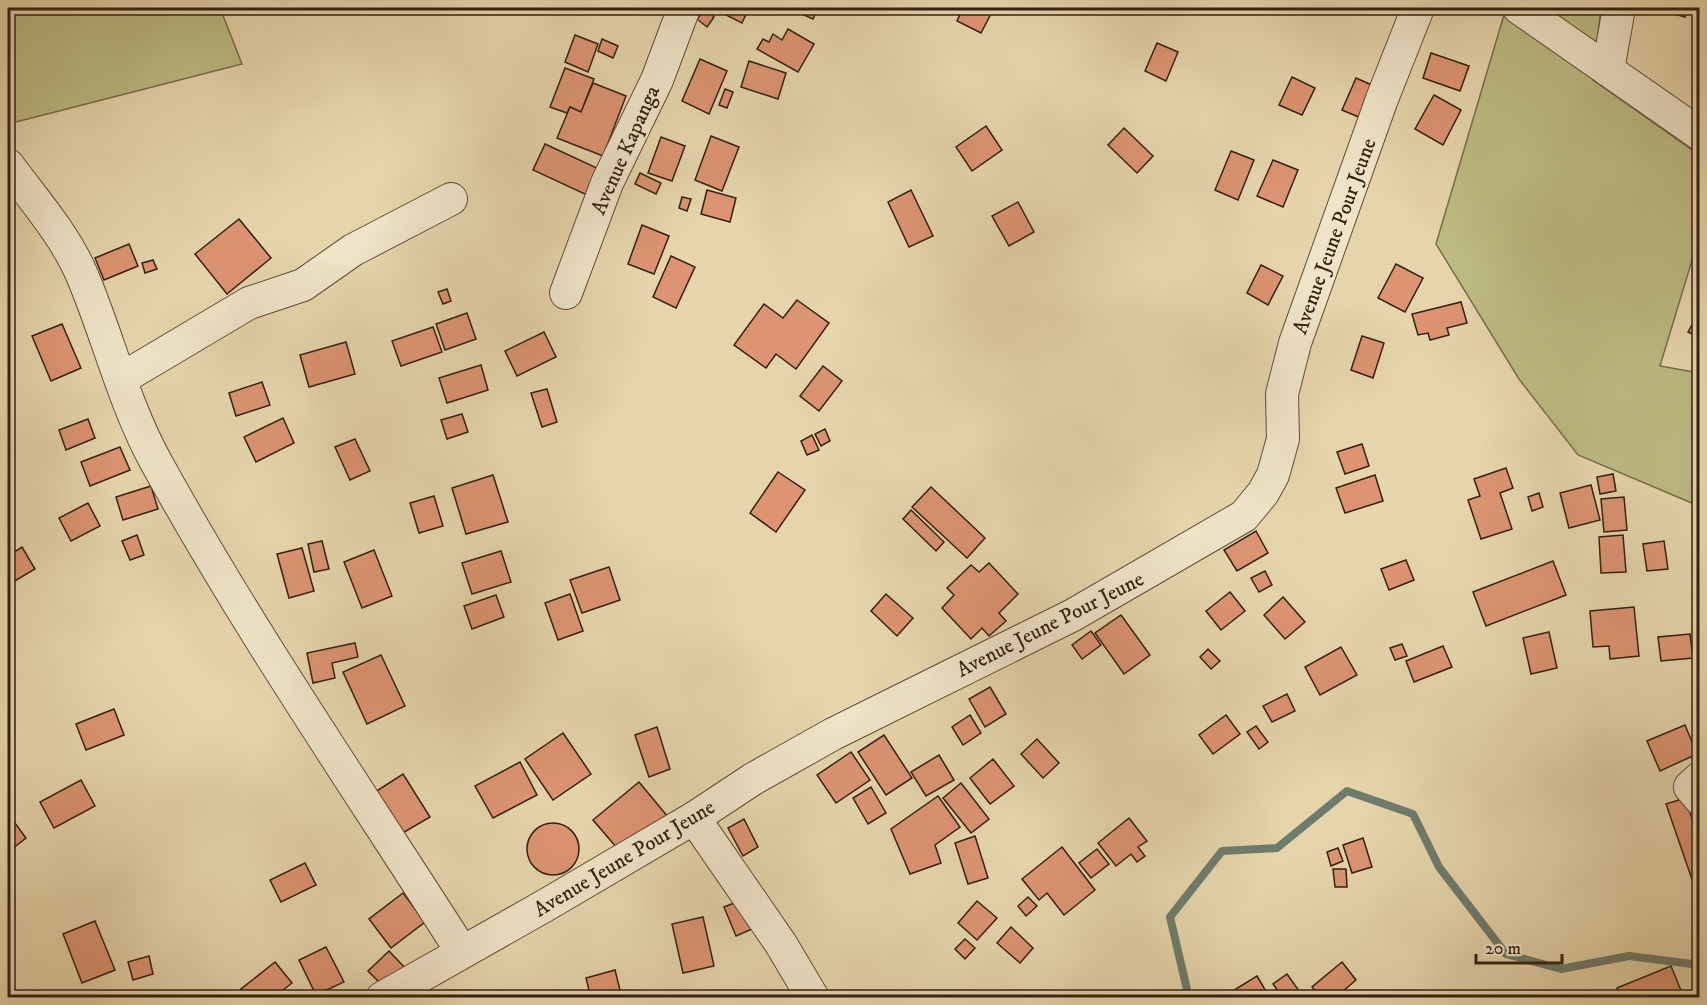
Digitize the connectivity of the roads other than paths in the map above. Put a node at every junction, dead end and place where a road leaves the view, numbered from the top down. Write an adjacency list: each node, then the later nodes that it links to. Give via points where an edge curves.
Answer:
1 (684, 8): 9 (street, Avenue Kapanga, via 657,80 607,183)
2 (1418, 8): 13 (street, Avenue Jeune Pour Jeune, via 1295,344 1282,394 1283,439 1273,476 1244,516 1073,615 833,734)
3 (1519, 8): 5 (street)
4 (1619, 8): 5 (street)
5 (1608, 70): 6 (street)
6 (1700, 134)
7 (8, 165): 10 (street, via 81,273)
8 (451, 199): 10 (street, via 353,250 303,285 249,303)
9 (566, 293)
10 (121, 379): 14 (street, via 155,460 255,628)
11 (1700, 778): 12 (street, via 1690,787)
12 (1700, 799)
13 (694, 818): 14 (street, Avenue Jeune Pour Jeune); 16 (street, via 769,925)
14 (462, 952): 15 (street, Avenue Jeune Pour Jeune)
15 (382, 998)
16 (813, 998)

